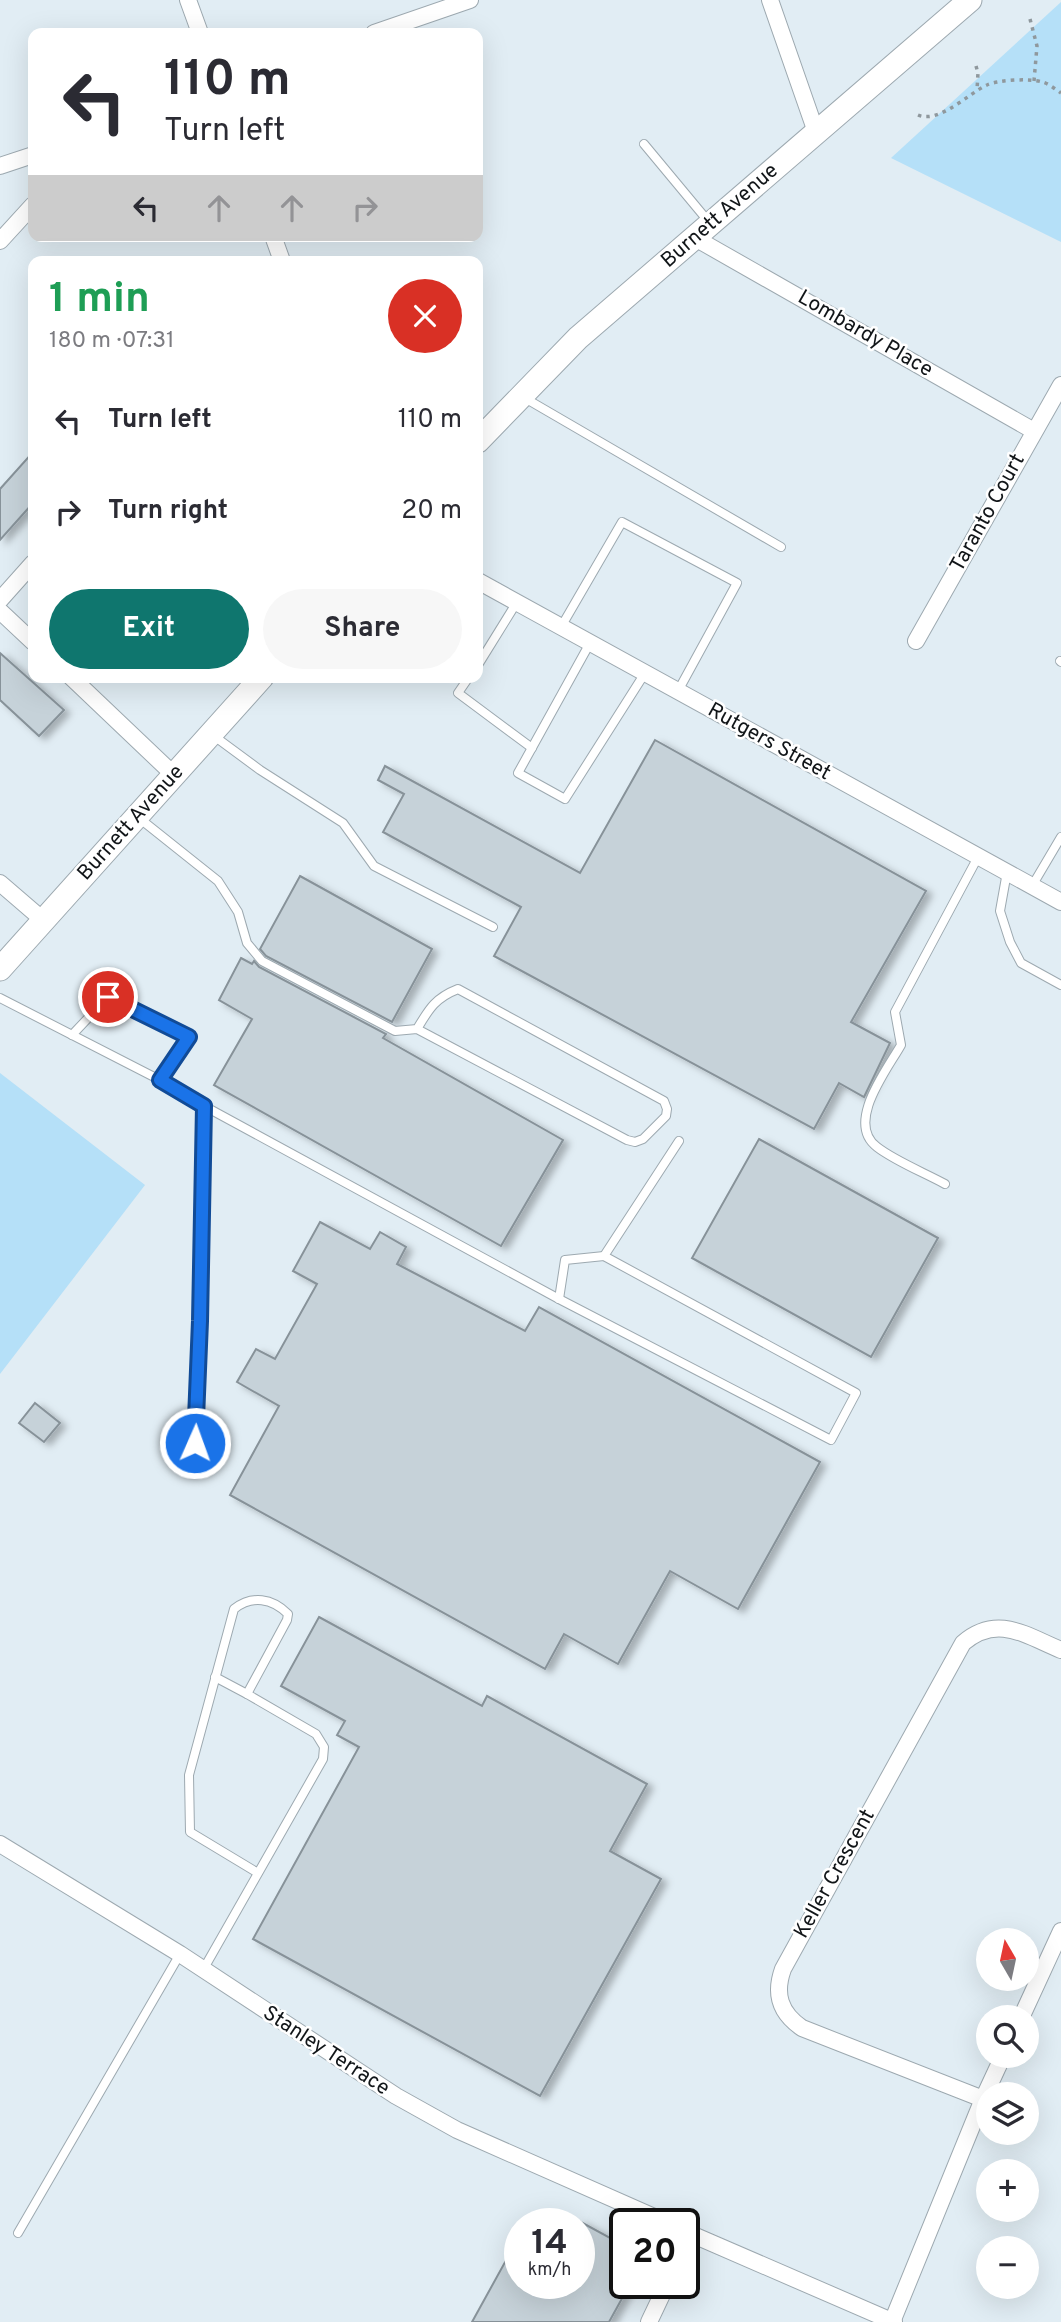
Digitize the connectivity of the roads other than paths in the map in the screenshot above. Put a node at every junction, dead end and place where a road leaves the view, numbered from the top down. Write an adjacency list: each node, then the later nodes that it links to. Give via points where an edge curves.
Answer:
1 (188, 0): 5 (street)
2 (470, 0): 6 (street)
3 (770, 0): 7 (street)
4 (970, 0): 7 (street, Burnett Avenue)
5 (198, 28)
6 (389, 28)
7 (816, 132): 12 (street, Burnett Avenue)
8 (644, 144): 12 (lane)
9 (28, 157): 10 (street)
10 (0, 166)
11 (28, 210): 13 (street)
12 (702, 231): 15 (street, Burnett Avenue, via 578,338); 16 (street, Lombardy Place)
13 (0, 241)
14 (1061, 385): 16 (street, Taranto Court)
15 (520, 396): 17 (street, Burnett Avenue); 18 (lane)
16 (1034, 430): 26 (street, Taranto Court)
17 (483, 436)
18 (781, 547)
19 (28, 569): 21 (street)
20 (483, 584): 22 (street, Rutgers Street)
21 (0, 600)
22 (517, 602): 24 (street, Rutgers Street); 28 (lane)
23 (0, 611): 25 (street)
24 (561, 627): 27 (street, Rutgers Street); 33 (lane, via 622,522 737,583)
25 (28, 637)
26 (916, 640)
27 (590, 643): 29 (street, Rutgers Street); 35 (lane)
28 (483, 657)
29 (645, 673): 33 (street, Rutgers Street); 35 (lane, via 565,799 518,773)
30 (77, 683): 36 (street)
31 (257, 683): 34 (street, Burnett Avenue)
32 (465, 683): 35 (lane, via 458,693)
33 (678, 691): 39 (street, Rutgers Street)
34 (211, 734): 36 (street, Burnett Avenue); 45 (lane, via 343,823 374,866)
35 (532, 748)
36 (174, 775): 37 (street, Burnett Avenue)
37 (137, 817): 44 (street, Burnett Avenue); 49 (lane, via 218,881 238,912 247,943 262,961 395,1031)
38 (1061, 837): 42 (lane)
39 (978, 857): 40 (street, Rutgers Street); 54 (lane, via 895,1012 901,1045 867,1105 865,1128 875,1146)
40 (1007, 873): 42 (street, Rutgers Street); 47 (lane, via 1000,911 1010,942 1021,963)
41 (0, 883): 44 (street)
42 (1032, 886): 43 (street, Rutgers Street)
43 (1061, 902)
44 (43, 920): 46 (street, Burnett Avenue)
45 (493, 927)
46 (0, 969)
47 (1061, 985)
48 (0, 998): 50 (lane)
49 (417, 1029): 49 (lane, via 627,1140 643,1139 666,1116 664,1101 458,989 433,1003)
50 (72, 1035): 51 (lane); 51 (lane, via 108,997 189,1037)
51 (160, 1080): 52 (lane)
52 (204, 1106): 56 (lane); 57 (lane)
53 (679, 1141): 55 (lane)
54 (945, 1184)
55 (604, 1256): 56 (lane, via 565,1261); 56 (lane, via 856,1393 831,1440)
56 (559, 1299)
57 (195, 1443)
58 (1061, 1650): 67 (street, Keller Crescent, via 1002,1627 988,1628 963,1643 779,1982 782,2008 802,2028)
59 (215, 1677): 60 (lane); 60 (lane, via 234,1609 254,1598 281,1607 288,1620); 62 (lane, via 189,1774 190,1832)
60 (247, 1694): 62 (lane, via 316,1734 324,1747 323,1759)
61 (0, 1844): 64 (street, Stanley Terrace)
62 (258, 1873): 65 (lane)
63 (1061, 1931): 66 (street)
64 (180, 1954): 65 (street, Stanley Terrace); 70 (lane)
65 (203, 1970): 69 (street, Stanley Terrace, via 396,2096 457,2130)
66 (1027, 2005)
67 (976, 2096)
68 (976, 2116): 74 (street)
69 (634, 2208)
70 (18, 2233)
71 (700, 2243): 74 (street)
72 (660, 2299): 73 (street)
73 (649, 2322)
74 (892, 2322)

